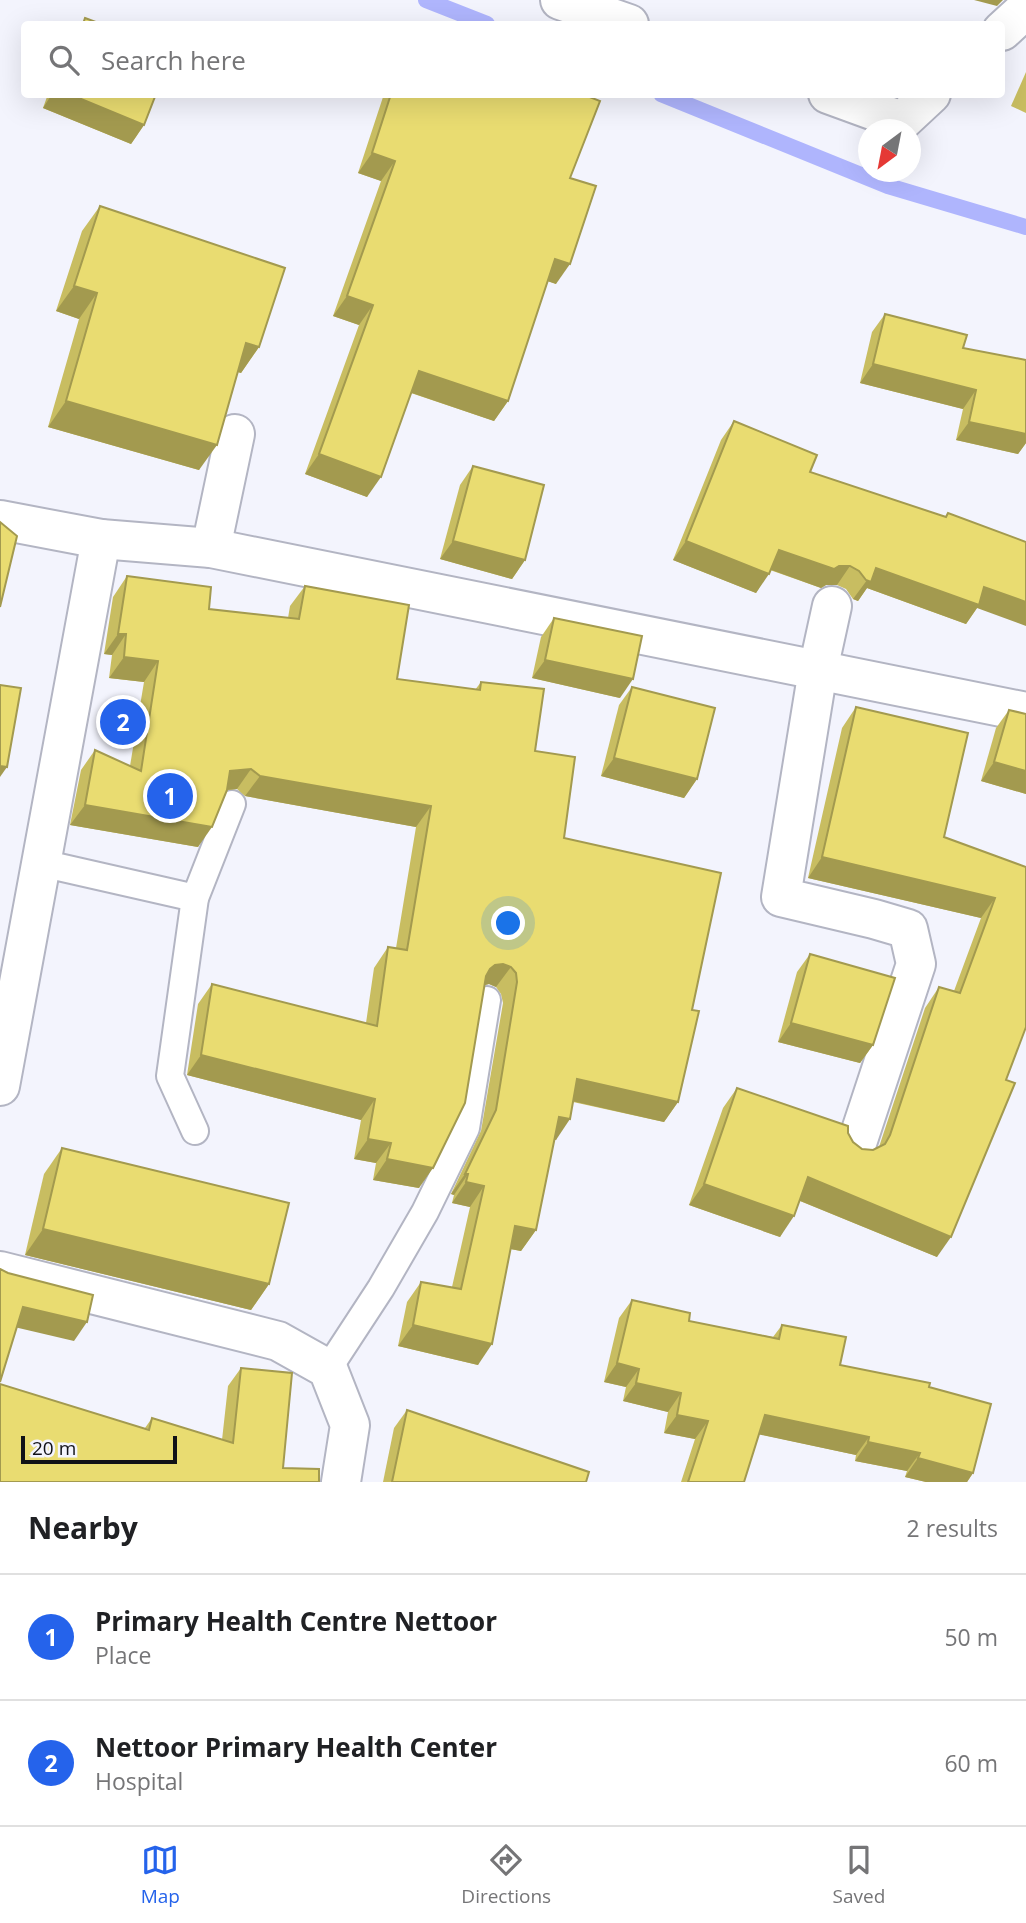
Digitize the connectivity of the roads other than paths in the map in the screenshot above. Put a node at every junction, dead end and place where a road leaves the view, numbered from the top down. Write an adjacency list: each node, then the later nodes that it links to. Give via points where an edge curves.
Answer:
1 (560, 0): 3 (street)
2 (1026, 9): 4 (street)
3 (620, 21)
4 (1005, 28)
5 (839, 98): 6 (street, via 902,121)
6 (927, 98)
7 (235, 434): 10 (street)
8 (0, 520): 9 (street)
9 (101, 539): 10 (street); 15 (street)
10 (211, 548): 12 (street)
11 (832, 606): 12 (street)
12 (818, 670): 13 (street); 20 (street, via 782,897 908,929 916,964)
13 (1026, 712)
14 (232, 804): 16 (lane)
15 (41, 863): 16 (lane); 18 (street)
16 (195, 898): 19 (lane, via 170,1076)
17 (487, 1000): 22 (lane, via 466,1128 400,1256)
18 (0, 1086)
19 (195, 1131)
20 (855, 1149)
21 (0, 1271): 22 (street, via 278,1341)
22 (328, 1369): 23 (street, via 350,1425)
23 (341, 1482)

